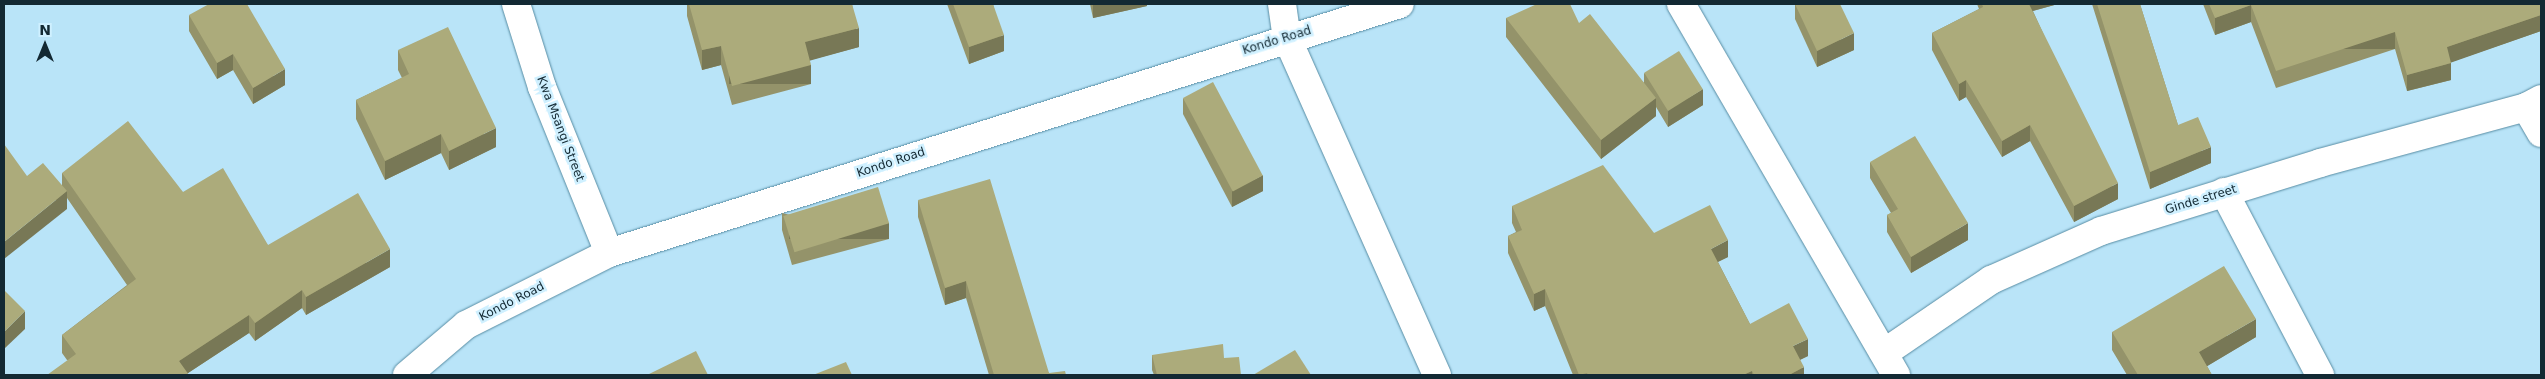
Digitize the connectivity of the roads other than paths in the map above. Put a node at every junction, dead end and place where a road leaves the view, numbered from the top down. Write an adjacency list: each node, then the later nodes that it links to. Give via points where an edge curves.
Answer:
1 (516, 4): 9 (street, Kwa Msangi Street, via 542,87)
2 (1282, 4): 5 (street)
3 (1400, 4): 5 (street, Kondo Road)
4 (1681, 4): 10 (street)
5 (1286, 38): 9 (street, Kondo Road); 12 (street)
6 (2533, 103): 7 (street); 8 (street, Ginde street)
7 (2541, 132)
8 (2224, 192): 10 (street, Ginde street, via 2101,231 1991,280); 13 (street)
9 (609, 253): 11 (street, Kondo Road, via 466,325)
10 (1890, 364)
11 (407, 375)
12 (1437, 375)
13 (2320, 375)

